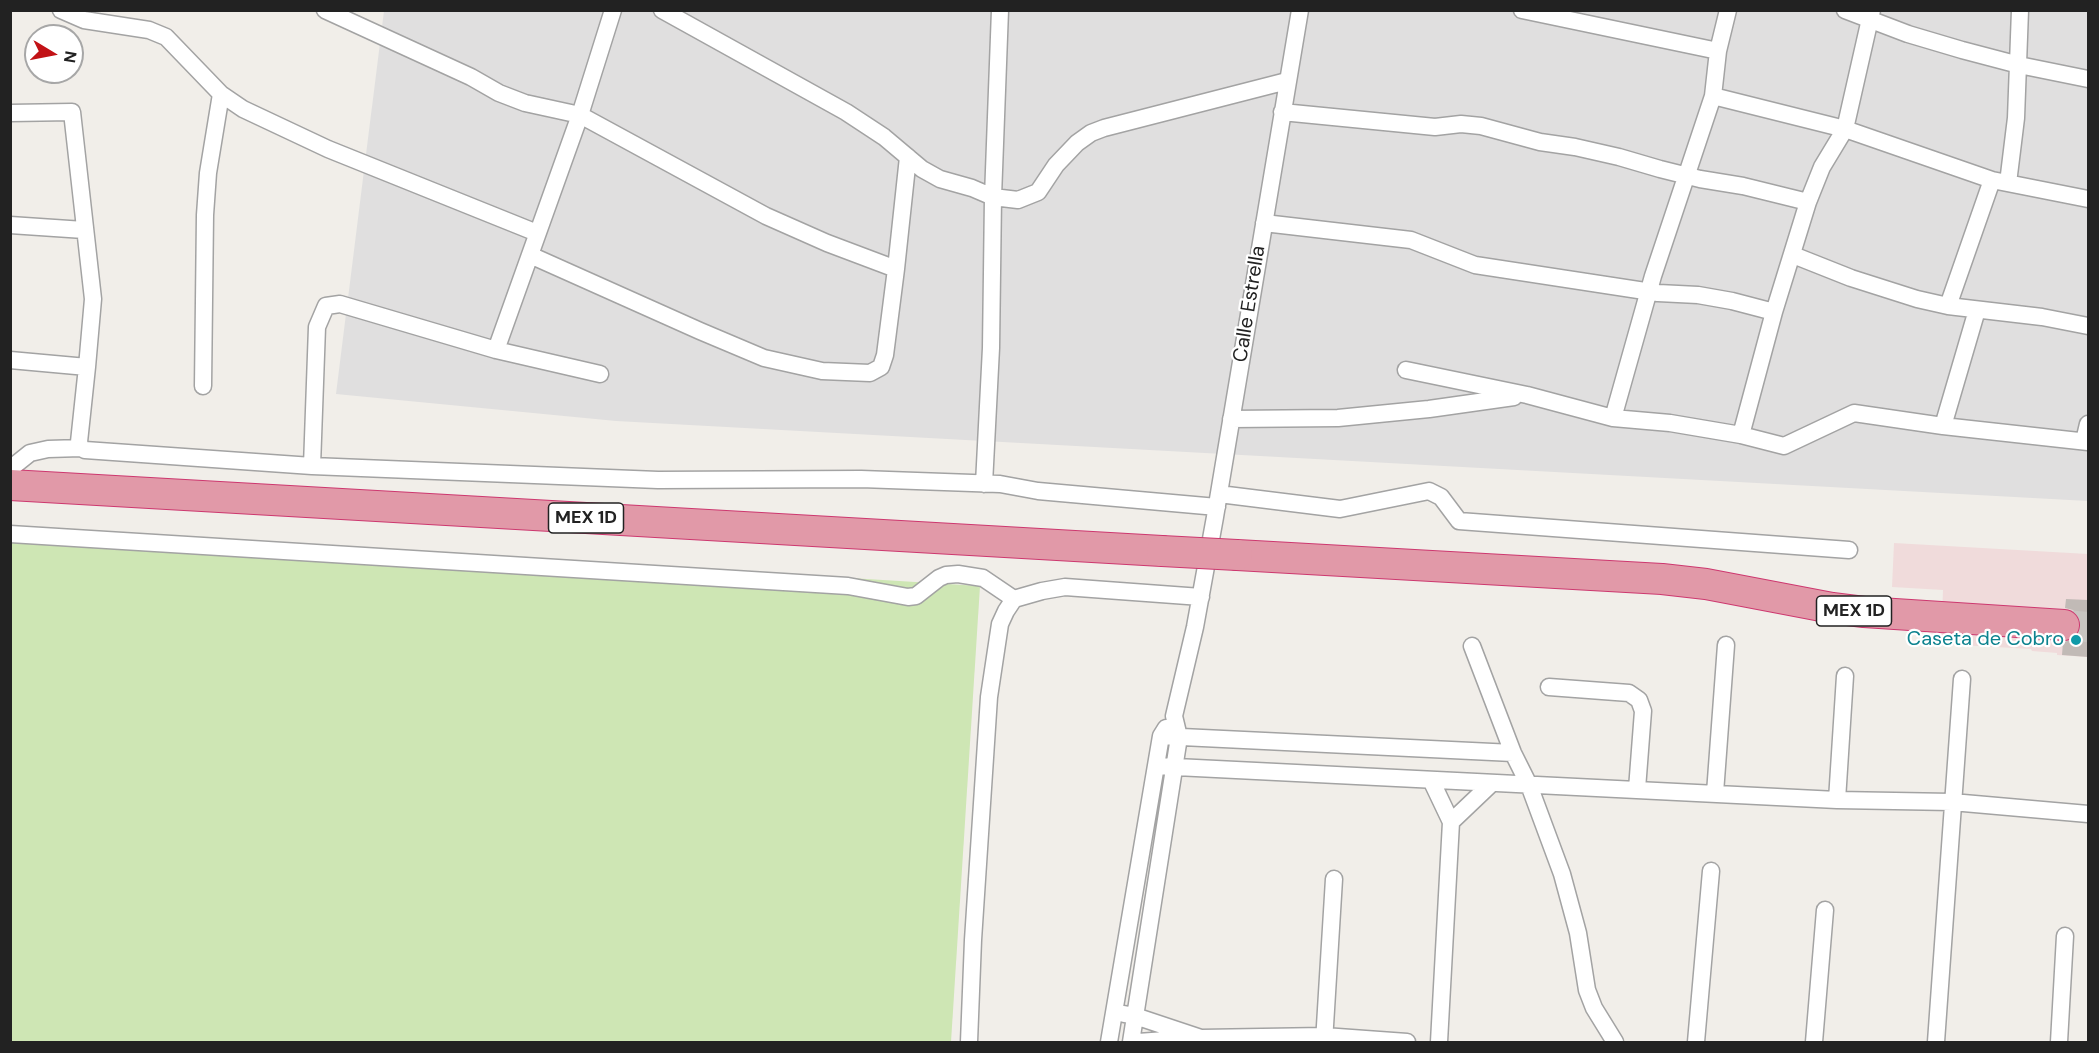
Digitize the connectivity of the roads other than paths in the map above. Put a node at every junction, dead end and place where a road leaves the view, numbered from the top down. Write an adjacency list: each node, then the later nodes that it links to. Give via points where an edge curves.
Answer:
1 (62, 10): 16 (street, via 84,20 149,30 166,37)
2 (325, 10): 20 (street, via 499,93)
3 (613, 10): 20 (street)
4 (662, 10): 22 (street, via 846,112)
5 (1000, 10): 25 (street)
6 (1300, 10): 15 (street, Calle Estrella)
7 (1522, 10): 12 (street)
8 (1728, 10): 12 (street)
9 (1845, 10): 11 (street)
10 (2020, 10): 13 (street)
11 (1871, 16): 13 (street, via 1930,40); 21 (street)
12 (1718, 51): 17 (street)
13 (2019, 65): 14 (street); 24 (street, via 2016,118)
14 (2088, 79)
15 (1287, 81): 18 (street, Calle Estrella); 25 (street, via 1091,133 1056,165 1038,192 1018,200)
16 (221, 94): 31 (street, via 243,109 328,149); 45 (street, via 205,215)
17 (1713, 96): 21 (street); 23 (street)
18 (1282, 112): 23 (street, via 1435,128 1481,126); 28 (street, Calle Estrella)
19 (10, 113): 30 (street, via 72,112)
20 (580, 115): 31 (street); 34 (street, via 766,216)
21 (1845, 129): 24 (street); 27 (street, via 1822,167)
22 (908, 157): 25 (street, via 940,179); 34 (street)
23 (1685, 175): 27 (street); 35 (street)
24 (2000, 181): 26 (street); 36 (street)
25 (993, 197): 56 (street)
26 (2088, 199)
27 (1808, 202): 33 (street)
28 (1264, 223): 35 (street, via 1411,240 1475,265); 48 (street, Calle Estrella)
29 (10, 225): 30 (street)
30 (84, 230): 42 (street, via 93,299)
31 (537, 233): 32 (street)
32 (530, 255): 34 (street, via 764,357 822,371 870,373 881,367 885,355); 40 (street)
33 (1793, 255): 36 (street, via 1884,290); 38 (street)
34 (897, 269)
35 (1649, 292): 38 (street, via 1698,295); 47 (street)
36 (1948, 306): 37 (street)
37 (1977, 309): 39 (street); 50 (street)
38 (1774, 312): 51 (street)
39 (2088, 326)
40 (496, 350): 44 (street); 54 (street, via 340,304 326,306 317,327)
41 (10, 360): 42 (street)
42 (87, 367): 53 (street)
43 (1406, 370): 46 (street)
44 (600, 374)
45 (203, 386)
46 (1527, 395): 47 (street); 48 (street, via 1338,418)
47 (1613, 418): 51 (street)
48 (1231, 419): 58 (street, Calle Estrella)
49 (2088, 424): 52 (street)
50 (1944, 426): 51 (street, via 1854,413 1784,446); 52 (street)
51 (1741, 435)
52 (2086, 442)
53 (81, 448): 54 (street); 55 (street, via 30,453)
54 (312, 466): 56 (street, via 658,480 861,479)
55 (10, 469)
56 (984, 484): 58 (street, via 1038,491)
57 (10, 485): 63 (highway, MEX 1D, bridge, via 1662,579 1864,612)
58 (1218, 500): 60 (street, via 1340,509 1430,491 1441,497 1459,521); 61 (street, Calle Estrella)
59 (10, 534): 62 (street, via 848,586 908,597 916,596 939,578 958,574 983,578)
60 (1849, 550)
61 (1200, 597): 62 (street, via 1065,587); 69 (street, Calle Estrella)
62 (1014, 599): 93 (street, via 1000,624 988,696)
63 (2064, 626)
64 (1726, 645): 79 (street)
65 (1472, 646): 72 (street)
66 (1845, 676): 80 (street)
67 (1962, 679): 81 (street)
68 (1549, 687): 78 (street, via 1629,693 1639,700 1643,711)
69 (1174, 716): 70 (street); 71 (street)
70 (1161, 736): 71 (street); 73 (street)
71 (1179, 737): 72 (street); 74 (street)
72 (1513, 753): 77 (street)
73 (1156, 766): 74 (street); 88 (street)
74 (1174, 768): 75 (street); 89 (street)
75 (1431, 780): 76 (street); 83 (street)
76 (1492, 783): 77 (street); 83 (street)
77 (1529, 785): 78 (street); 98 (street, via 1562,874 1578,933 1587,990)
78 (1637, 789): 79 (street)
79 (1715, 793): 80 (street)
80 (1837, 800): 81 (street)
81 (1952, 802): 82 (street); 101 (street)
82 (2088, 814)
83 (1451, 822): 97 (street)
84 (1711, 871): 99 (street)
85 (1334, 879): 90 (street)
86 (1825, 910): 100 (street)
87 (2065, 936): 102 (street)
88 (1113, 1013): 89 (street); 92 (street)
89 (1135, 1016): 91 (street); 94 (street)
90 (1324, 1039): 91 (street); 96 (street)
91 (1201, 1040): 95 (street)
92 (1109, 1041): 94 (street)
93 (969, 1042)
94 (1129, 1042)
95 (1138, 1042)
96 (1407, 1042)
97 (1440, 1042)
98 (1615, 1042)
99 (1696, 1042)
100 (1814, 1042)
101 (1936, 1042)
102 (2059, 1042)

